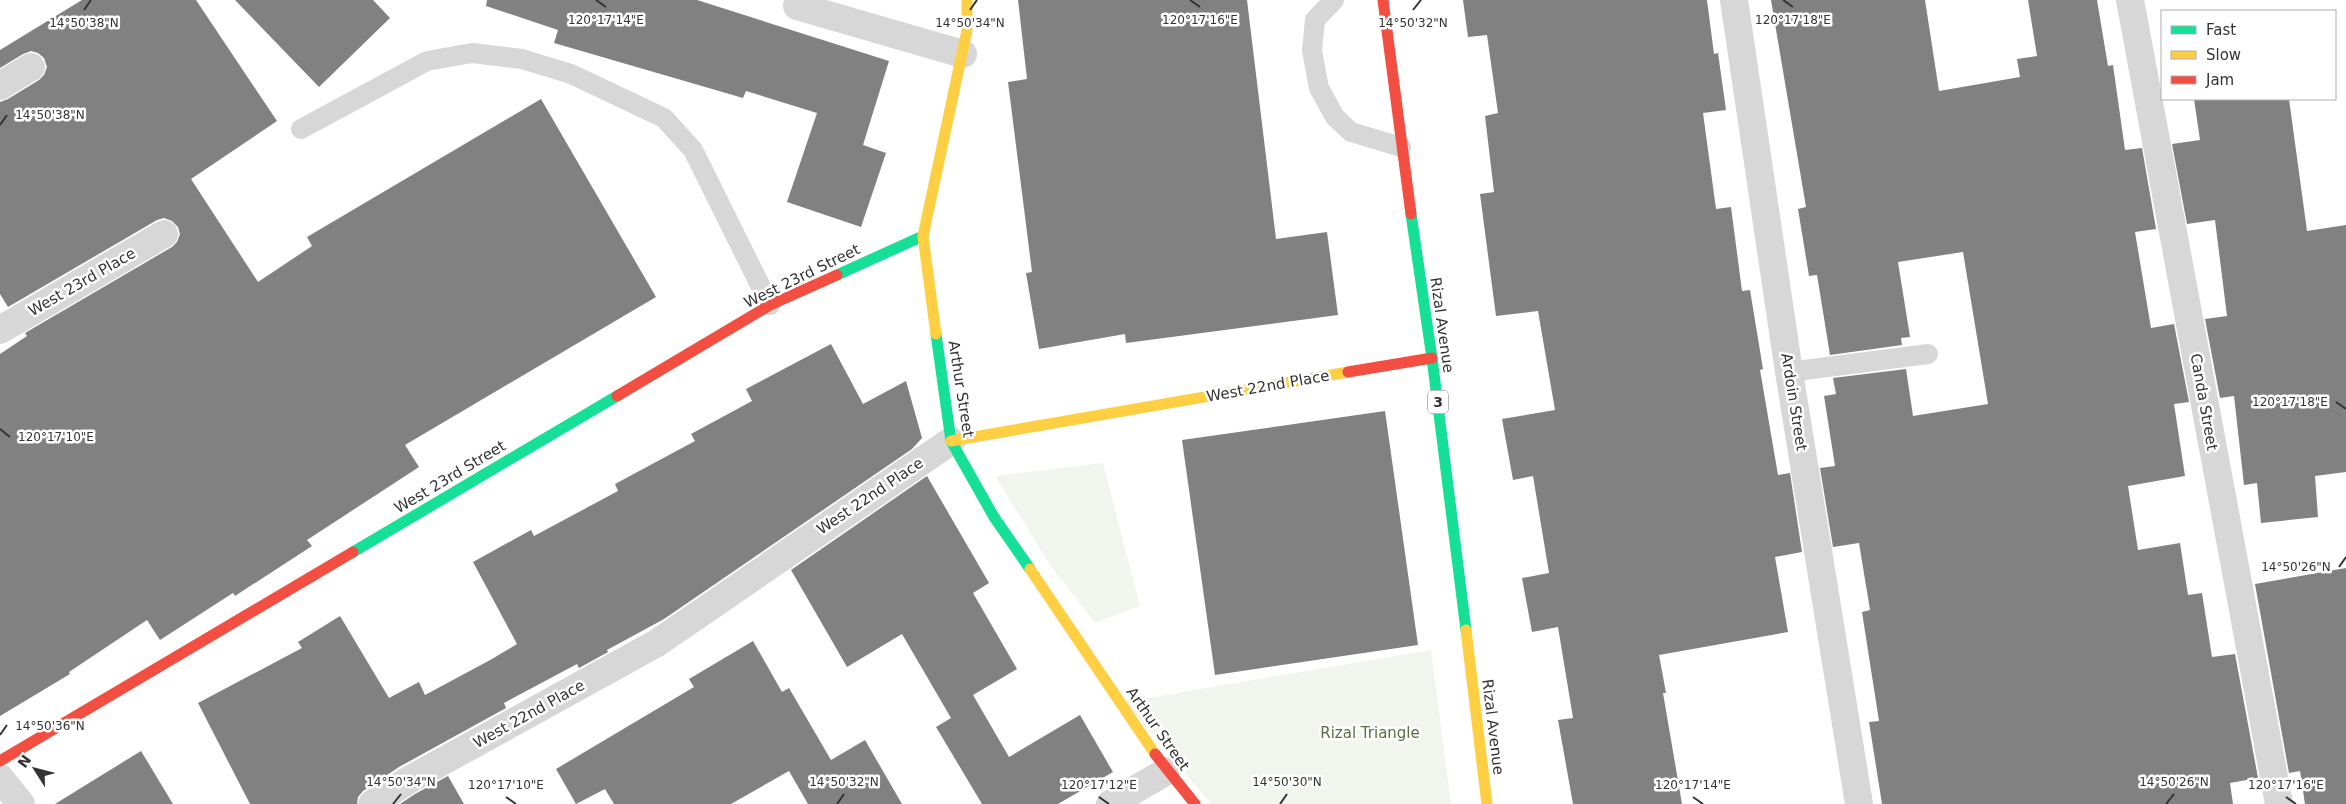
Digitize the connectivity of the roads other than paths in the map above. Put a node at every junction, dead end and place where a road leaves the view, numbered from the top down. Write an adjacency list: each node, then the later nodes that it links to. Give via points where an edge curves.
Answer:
1 (967, 0): 7 (main road, Arthur Street)
2 (1334, 0): 11 (lane, via 1315,20 1312,51 1319,88 1335,117 1351,132)
3 (1383, 0): 11 (main road, Rizal Avenue / 3)
4 (1734, 0): 18 (street, Ardoin Street)
5 (2130, 0): 29 (street, Canda Street)
6 (797, 6): 7 (street)
7 (963, 54): 13 (main road, Arthur Street)
8 (30, 66): 9 (street)
9 (0, 86)
10 (301, 129): 14 (lane, via 427,61 472,53 522,59 571,74 664,118 693,150)
11 (1401, 147): 17 (main road, Rizal Avenue / 3)
12 (164, 234): 15 (street, West 23rd Place)
13 (923, 236): 14 (main road, West 23rd Street); 19 (main road, Arthur Street)
14 (770, 305): 20 (main road, West 23rd Street)
15 (0, 330)
16 (1928, 354): 18 (lane)
17 (1432, 358): 19 (main road, West 22nd Place); 27 (main road, Rizal Avenue / 3)
18 (1789, 372): 28 (street, Ardoin Street)
19 (952, 441): 21 (main road, Arthur Street, via 994,517); 24 (street, West 22nd Place, via 657,643 407,781)
20 (0, 761)
21 (1167, 771): 25 (street); 26 (main road, Arthur Street)
22 (0, 778): 23 (street)
23 (21, 804)
24 (372, 804)
25 (1110, 804)
26 (1196, 804)
27 (1487, 804)
28 (1859, 804)
29 (2279, 804)

